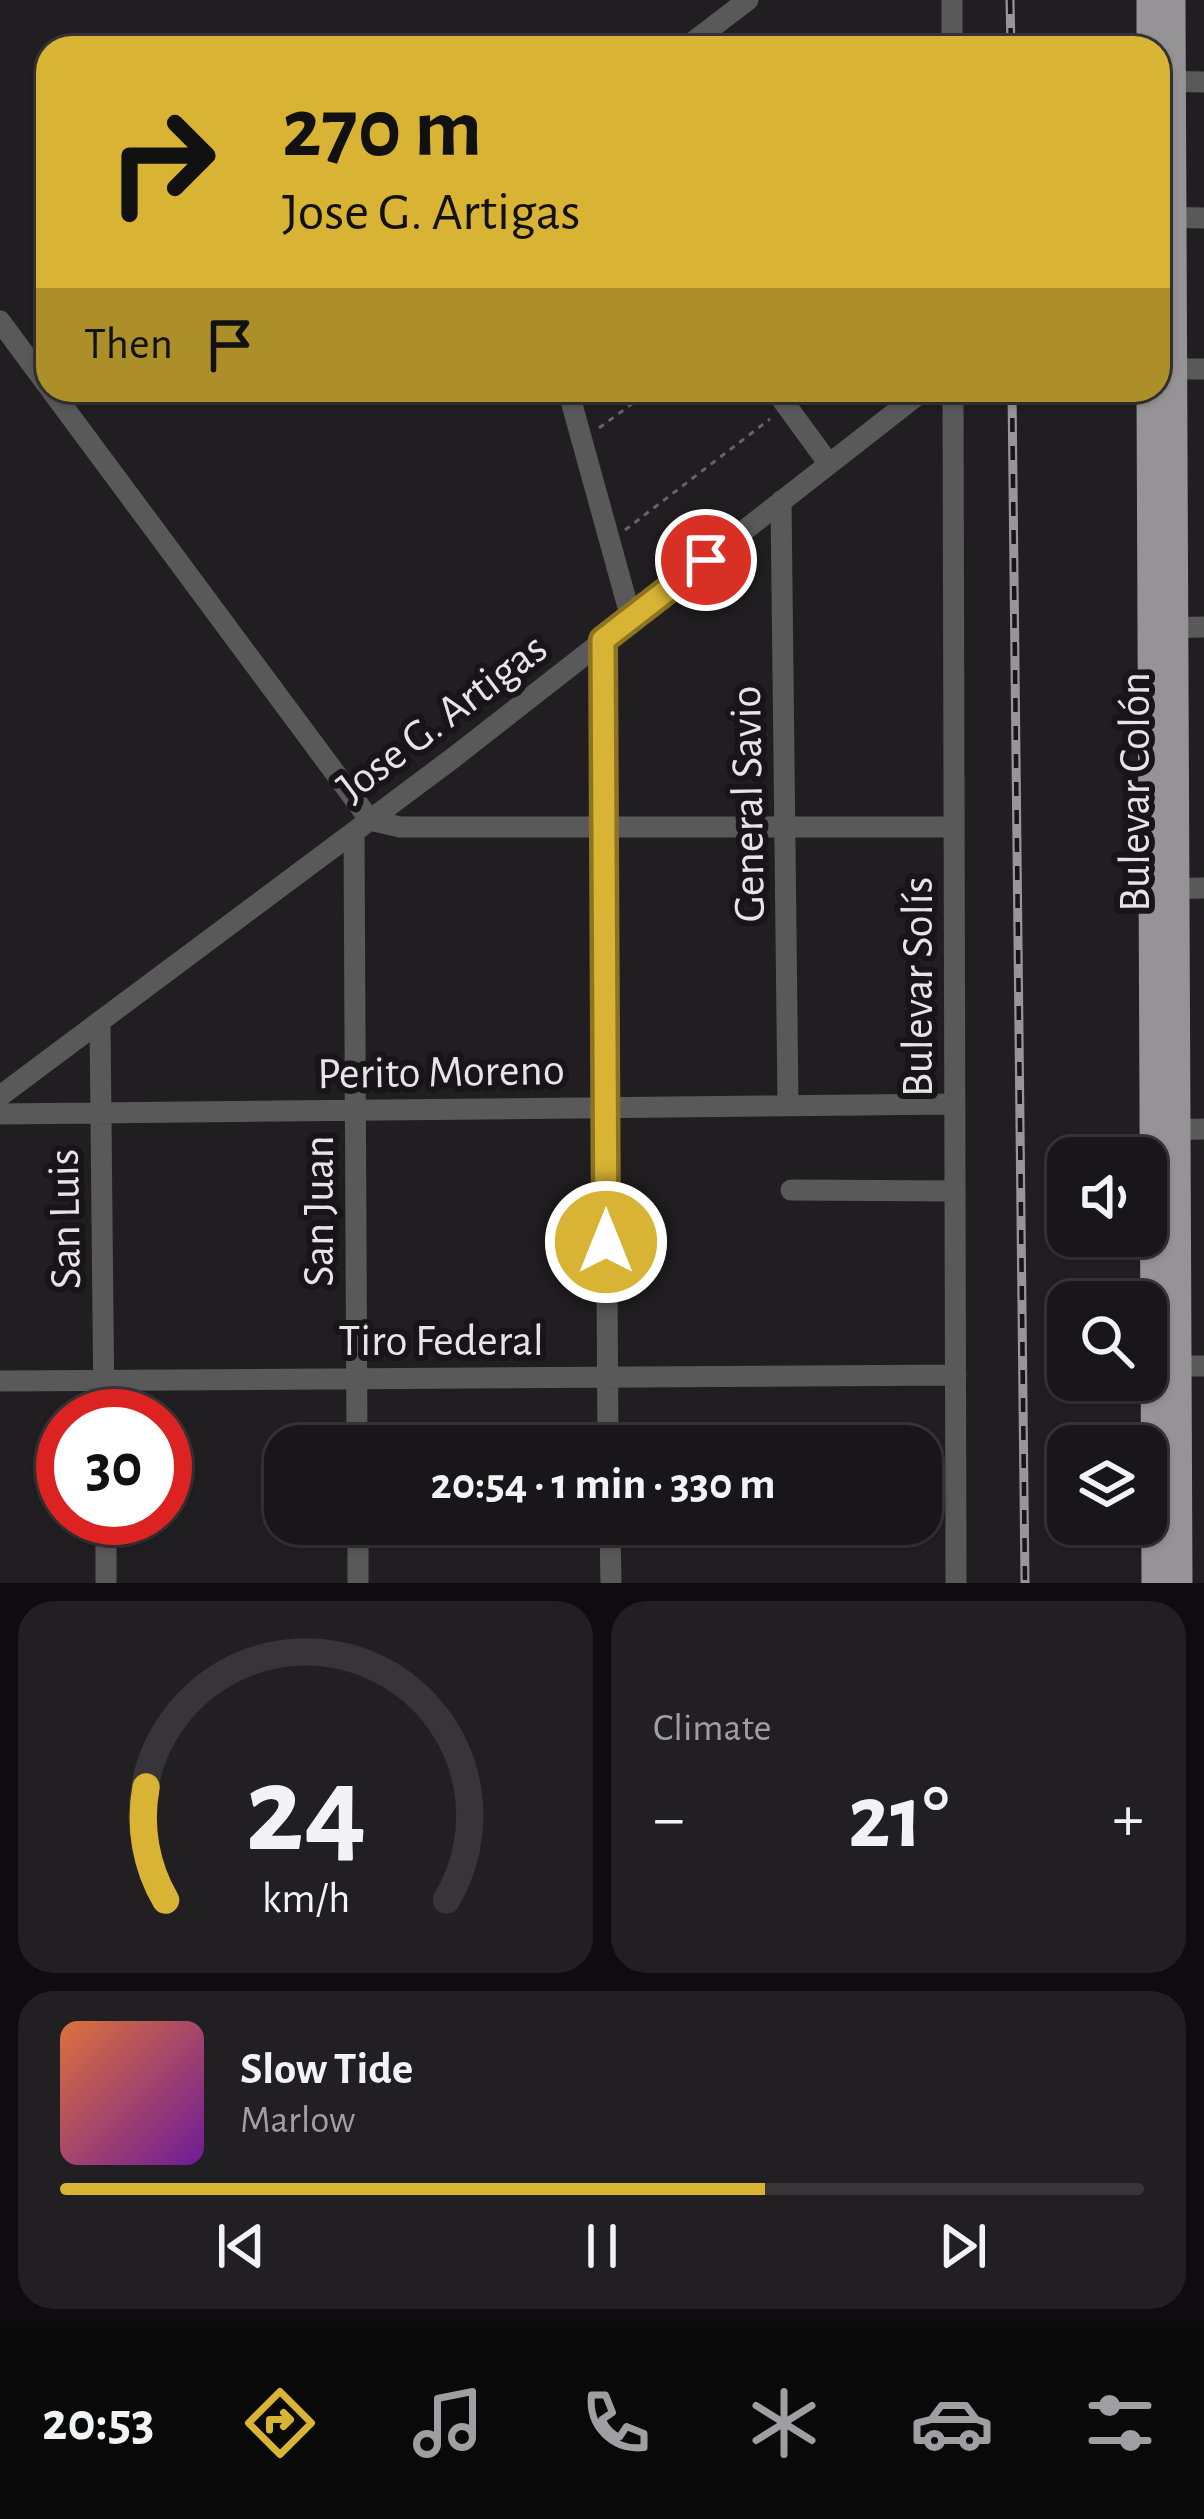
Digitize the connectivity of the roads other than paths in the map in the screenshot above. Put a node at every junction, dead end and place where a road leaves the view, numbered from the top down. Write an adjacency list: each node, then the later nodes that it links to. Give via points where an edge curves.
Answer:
1 (748, 0): 5 (street)
2 (952, 0): 6 (street)
3 (1150, 0): 7 (main road)
4 (1172, 0): 8 (main road, Bulevar Colón)
5 (701, 36)
6 (952, 36)
7 (1150, 36)
8 (1169, 36)
9 (1170, 82): 10 (street)
10 (1204, 82)
11 (1170, 218): 12 (street)
12 (1204, 218)
13 (0, 321): 14 (street)
14 (36, 369)
15 (1170, 369): 16 (street)
16 (1204, 369)
17 (60, 402): 30 (street)
18 (571, 402): 26 (street)
19 (784, 402): 24 (street)
20 (909, 402): 24 (street, Jose G. Artigas)
21 (953, 402): 31 (street, Bulevar Solís)
22 (1151, 402): 27 (main road, Bulevar Colón)
23 (1166, 402): 27 (main road, Bulevar Colón)
24 (829, 464): 25 (street, Jose G. Artigas)
25 (781, 501): 26 (street, Jose G. Artigas); 32 (street, General Savio)
26 (632, 618): 29 (street, Jose G. Artigas)
27 (1163, 628): 28 (street); 34 (main road, Bulevar Colón)
28 (1204, 628)
29 (603, 640): 30 (street, Jose G. Artigas); 33 (street)
30 (362, 826): 33 (street); 35 (street, Jose G. Artigas); 40 (street, San Juan)
31 (954, 826): 32 (street); 37 (street, Bulevar Solís)
32 (785, 828): 33 (street); 38 (street, General Savio)
33 (604, 830): 39 (street)
34 (1177, 889): 43 (main road, Bulevar Colón)
35 (100, 1021): 36 (street, Jose G. Artigas); 41 (street, San Luis)
36 (0, 1096)
37 (955, 1104): 38 (street, Perito Moreno); 45 (street, Bulevar Solís)
38 (788, 1106): 39 (street, Perito Moreno)
39 (605, 1107): 40 (street, Perito Moreno); 48 (street)
40 (355, 1110): 41 (street, Perito Moreno); 49 (street, San Juan)
41 (100, 1113): 42 (street, Perito Moreno); 50 (street, San Luis)
42 (0, 1114)
43 (1178, 1129): 46 (main road, Bulevar Colón, via 1165,1216)
44 (791, 1190): 45 (street)
45 (955, 1191): 47 (street, Bulevar Solís)
46 (1178, 1366): 55 (main road, Bulevar Colón)
47 (956, 1375): 48 (street, Tiro Federal); 64 (street, Bulevar Solís)
48 (607, 1376): 49 (street, Tiro Federal); 54 (street)
49 (357, 1378): 50 (street, Tiro Federal); 53 (street, San Juan)
50 (104, 1379): 51 (street, Tiro Federal); 52 (street, San Luis)
51 (0, 1381)
52 (104, 1389)
53 (357, 1425)
54 (608, 1425)
55 (1167, 1462)
56 (1167, 1480): 66 (main road, Bulevar Colón)
57 (106, 1545): 61 (street)
58 (358, 1545): 62 (street)
59 (610, 1545): 63 (street)
60 (1158, 1545): 65 (main road, Bulevar Colón)
61 (106, 1583)
62 (358, 1583)
63 (611, 1583)
64 (956, 1583)
65 (1154, 1583)
66 (1179, 1583)

